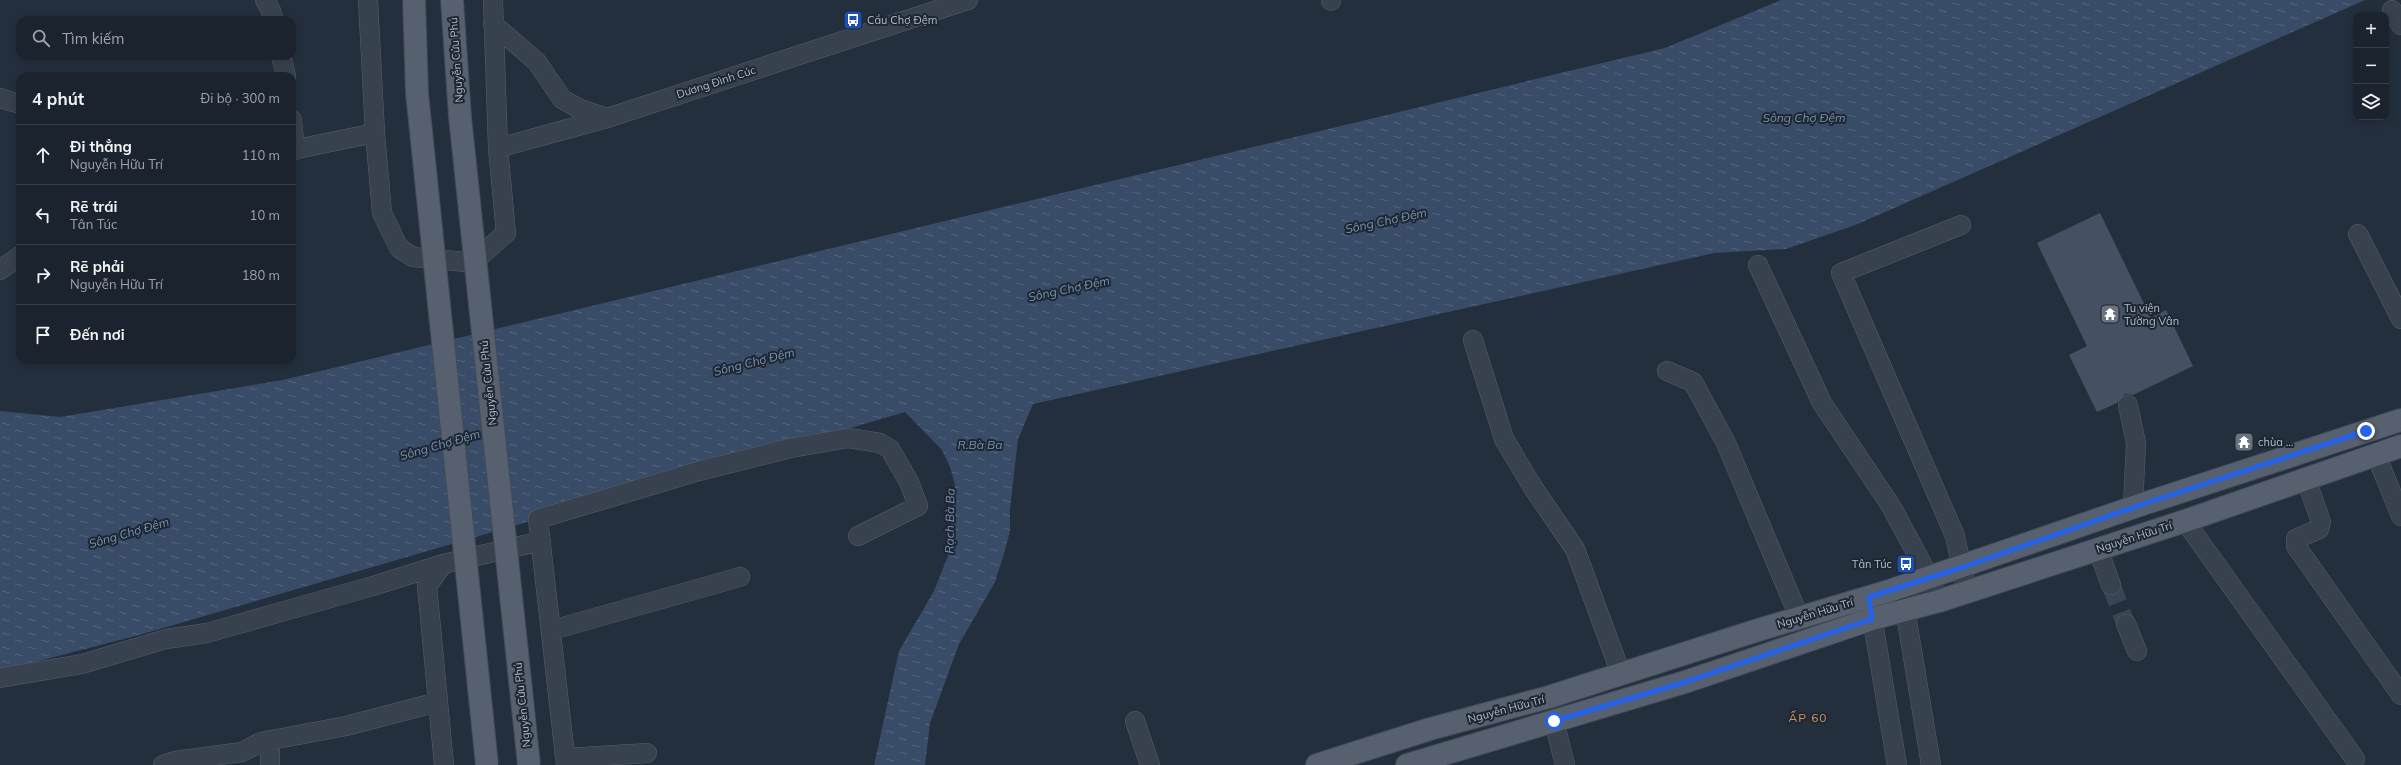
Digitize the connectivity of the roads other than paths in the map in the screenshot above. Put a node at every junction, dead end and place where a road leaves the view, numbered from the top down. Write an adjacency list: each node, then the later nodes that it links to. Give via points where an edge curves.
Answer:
1 (265, 0): 7 (street)
2 (368, 0): 14 (street)
3 (414, 0): 68 (main road, bridge, via 417,93)
4 (452, 0): 69 (main road, Nguyễn Cửu Phú, bridge, via 460,118)
5 (493, 0): 8 (street)
6 (968, 0): 13 (street, Dương Đình Cúc)
7 (273, 16)
8 (493, 24): 13 (street, via 537,62 562,99 580,109); 15 (street)
9 (282, 60): 10 (street)
10 (285, 72)
11 (0, 98): 12 (street)
12 (16, 103)
13 (607, 118): 15 (street, Dương Đình Cúc)
14 (375, 133): 15 (street, via 382,213 399,248 413,257 425,259 466,262 479,257 506,233); 16 (street)
15 (498, 148)
16 (296, 150)
17 (1961, 225): 38 (street, via 1841,273 1955,536)
18 (2358, 234): 22 (street)
19 (16, 259): 21 (street)
20 (1758, 265): 40 (street, via 1822,403 1891,506)
21 (0, 270)
22 (2401, 319)
23 (1473, 340): 52 (street, via 1504,439 1575,549)
24 (1667, 371): 47 (street, via 1693,382 1726,443)
25 (2128, 405): 30 (street, via 2136,443)
26 (2401, 420): 30 (main road, Nguyễn Hữu Trí)
27 (2401, 446): 28 (main road, Nguyễn Hữu Trí)
28 (2376, 455): 29 (main road, Nguyễn Hữu Trí); 31 (street)
29 (2306, 479): 32 (main road, Nguyễn Hữu Trí); 54 (street, via 2321,522 2319,529 2296,539 2296,546)
30 (2138, 505): 33 (main road); 38 (main road, Nguyễn Hữu Trí)
31 (2401, 516)
32 (2185, 521): 33 (main road, Nguyễn Hữu Trí); 62 (street)
33 (2153, 531): 36 (main road, Nguyễn Hữu Trí)
34 (858, 536): 35 (street, via 918,506 909,482 890,449 880,443 848,438 791,448 700,471 538,519)
35 (541, 541): 37 (street); 50 (street)
36 (2098, 549): 41 (street); 43 (main road, Nguyễn Hữu Trí)
37 (443, 564): 53 (street, via 207,633 166,639 82,664); 55 (street, via 427,586)
38 (1963, 567): 40 (main road, Nguyễn Hữu Trí); 43 (street)
39 (740, 577): 50 (street)
40 (1929, 577): 42 (main road, Nguyễn Hữu Trí); 45 (street)
41 (2111, 585)
42 (1901, 587): 44 (main road, Nguyễn Hữu Trí); 46 (street)
43 (1967, 592): 45 (main road, Nguyễn Hữu Trí)
44 (1869, 597): 47 (main road, Nguyễn Hữu Trí); 48 (street)
45 (1939, 601): 46 (main road, Nguyễn Hữu Trí)
46 (1905, 612): 48 (main road, Nguyễn Hữu Trí); 75 (street)
47 (1799, 617): 52 (main road, Nguyễn Hữu Trí)
48 (1872, 619): 57 (main road, Nguyễn Hữu Trí, via 1685,682); 74 (street)
49 (2126, 624): 51 (street)
50 (552, 630): 64 (street)
51 (2138, 651)
52 (1621, 674): 58 (main road, Nguyễn Hữu Trí, via 1549,697)
53 (0, 678)
54 (2401, 695)
55 (438, 702): 59 (street, via 346,726); 67 (street)
56 (1135, 721): 70 (street)
57 (1554, 721): 61 (main road, Nguyễn Hữu Trí); 73 (street)
58 (1430, 729): 61 (main road); 71 (main road, Nguyễn Hữu Trí)
59 (270, 740): 63 (street, via 242,752); 66 (street)
60 (647, 753): 64 (street)
61 (1435, 756): 72 (main road, Nguyễn Hữu Trí)
62 (2355, 759)
63 (199, 762): 65 (street, via 175,761)
64 (566, 762)
65 (163, 765)
66 (270, 765)
67 (444, 765)
68 (487, 765)
69 (529, 765)
70 (1150, 765)
71 (1317, 765)
72 (1407, 765)
73 (1564, 765)
74 (1897, 765)
75 (1931, 765)

